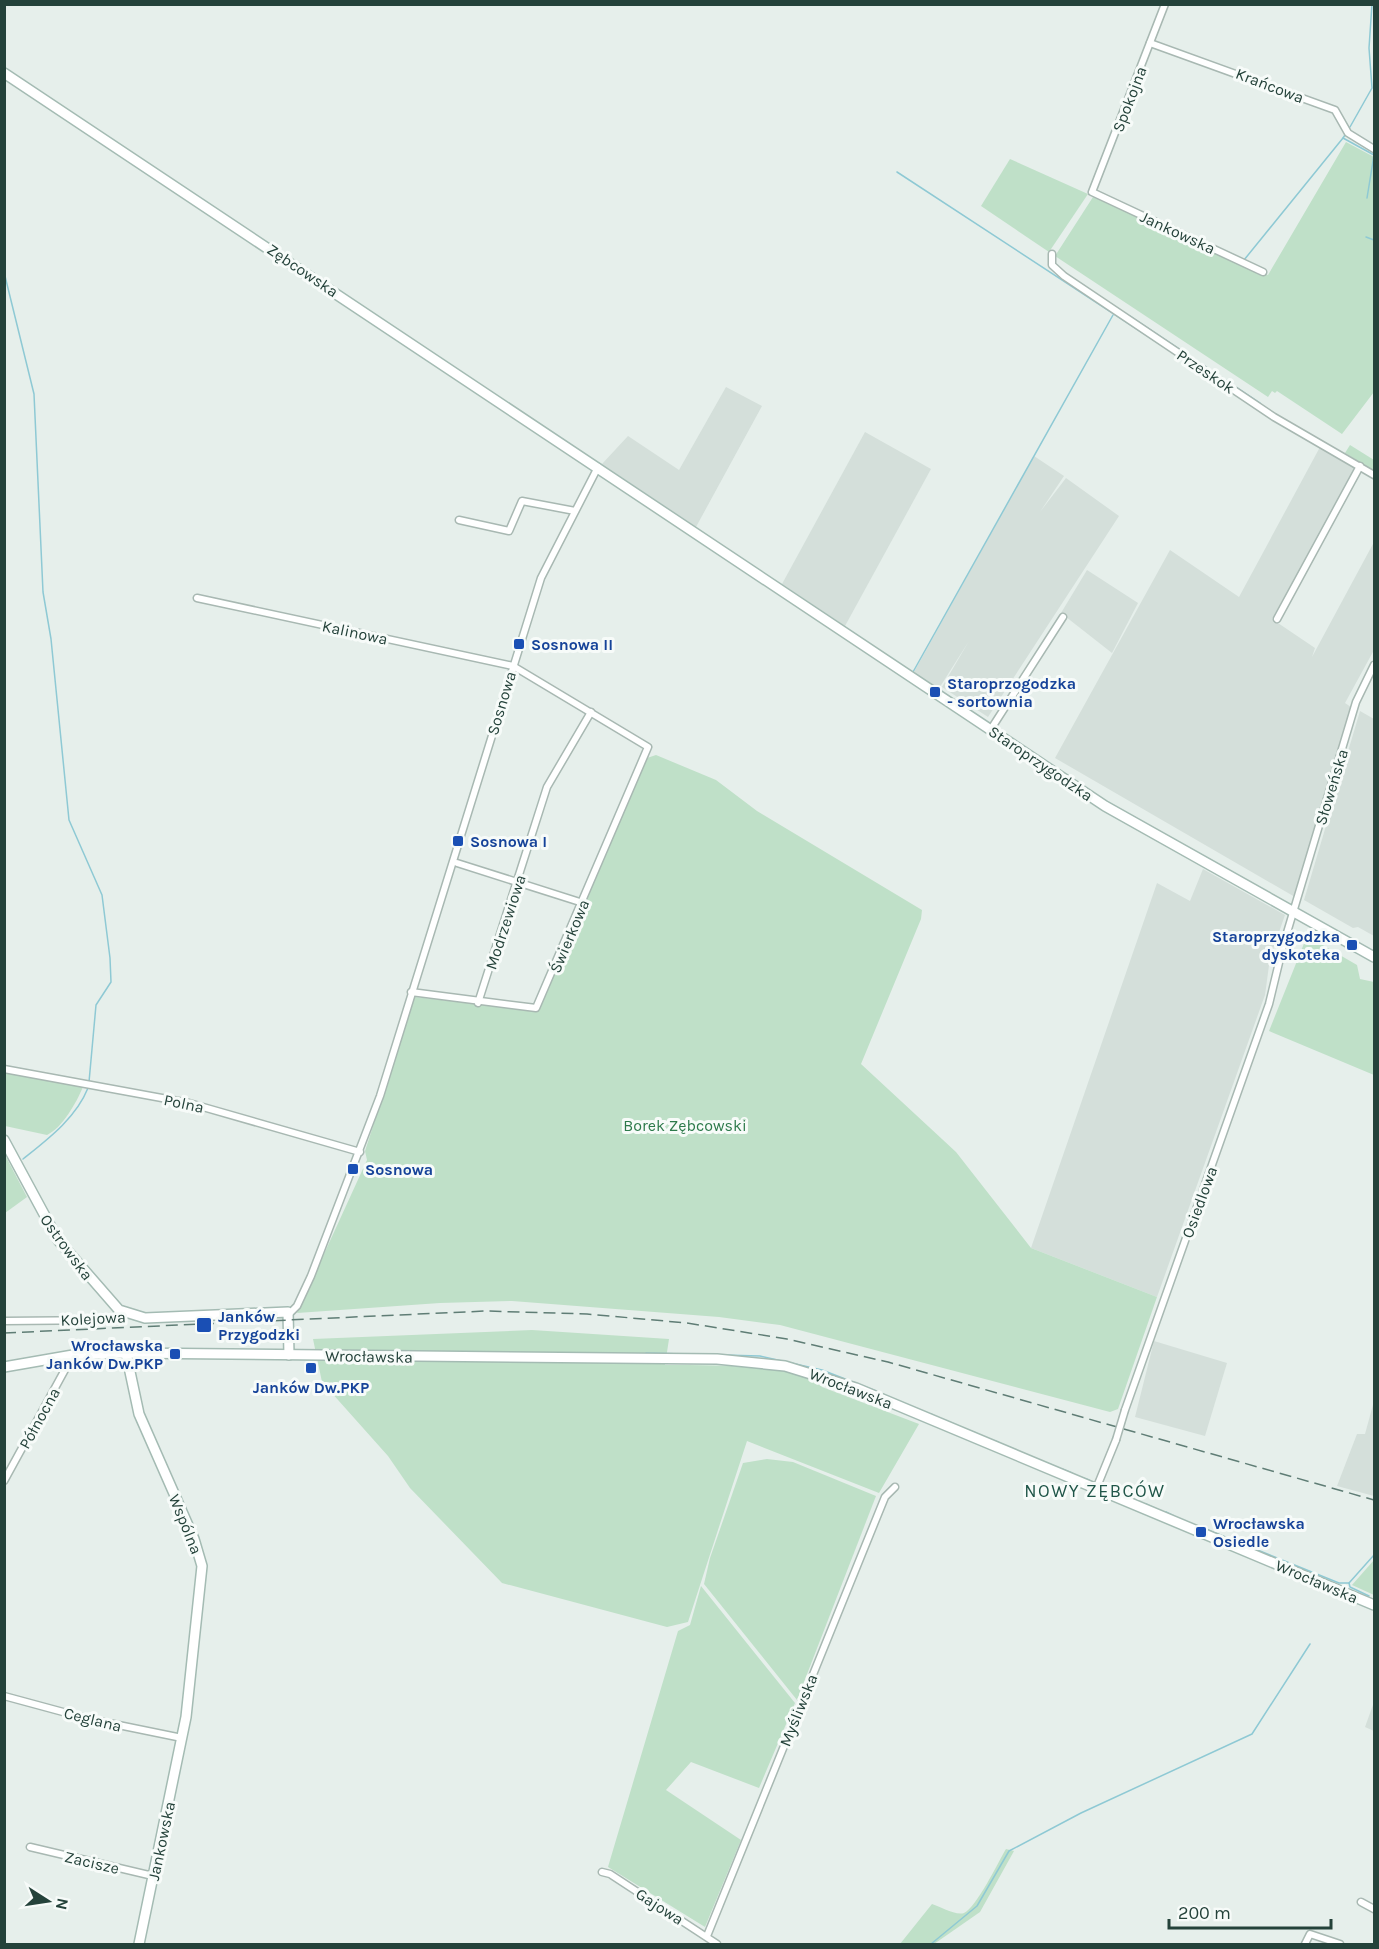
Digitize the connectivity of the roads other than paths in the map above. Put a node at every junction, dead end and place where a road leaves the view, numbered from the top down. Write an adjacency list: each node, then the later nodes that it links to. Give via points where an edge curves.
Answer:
1 (1165, 4): 2 (street, Spokojna)
2 (1150, 43): 4 (street, Krańcowa, via 1335,110 1348,133); 5 (street, Spokojna)
3 (4, 74): 9 (street, Zębcowska)
4 (1374, 149)
5 (1092, 192): 7 (street, Jankowska)
6 (1052, 254): 8 (street, Przeskok, via 1052,265 1064,276 1274,417)
7 (1263, 272)
8 (1360, 466): 10 (street, Przeskok); 15 (street)
9 (599, 468): 11 (street, Sosnowa); 19 (street, Staroprzygodzka)
10 (1374, 475)
11 (574, 511): 12 (street, via 522,501 509,531); 17 (street, Sosnowa, via 541,578)
12 (459, 520)
13 (197, 598): 17 (street, Kalinowa)
14 (1063, 617): 19 (street)
15 (1277, 619)
16 (1374, 665): 24 (street, Słoweńska, via 1356,702)
17 (513, 666): 18 (street, Kalinowa); 26 (street, Sosnowa)
18 (591, 712): 20 (street, Kalinowa); 22 (street, Modrzewiowa, via 547,787)
19 (991, 729): 24 (street, Staroprzygodzka, via 1120,816)
20 (648, 747): 23 (street, Świerkowa)
21 (457, 862): 22 (street)
22 (518, 883): 23 (street); 27 (street, Modrzewiowa)
23 (583, 903): 27 (street, Świerkowa, via 536,1008)
24 (1294, 912): 25 (street, Staroprzygodzka); 40 (street, Osiedlowa, bridge, via 1269,1004)
25 (1374, 957)
26 (411, 992): 27 (street, Świerkowa); 30 (street, Sosnowa)
27 (478, 1003)
28 (4, 1069): 30 (street, Polna, via 189,1103)
29 (4, 1140): 31 (street, Ostrowska, via 58,1240 109,1301)
30 (360, 1152): 32 (street, Sosnowa, via 311,1276)
31 (124, 1313): 32 (street, Kolejowa, via 146,1318); 33 (street, Kolejowa, via 111,1320)
32 (290, 1313): 36 (street)
33 (4, 1321)
34 (126, 1353): 35 (street); 36 (street, Wrocławska); 43 (street, Wspólna, via 140,1414 202,1566)
35 (73, 1355): 37 (street); 38 (street, Północna)
36 (289, 1355): 40 (street, Wrocławska, via 717,1359 776,1364 836,1380)
37 (4, 1367)
38 (4, 1481)
39 (896, 1487): 49 (street, Myśliwska, via 885,1497)
40 (1096, 1489): 41 (street, Wrocławska)
41 (1374, 1605)
42 (4, 1696): 43 (street, Ceglana)
43 (182, 1738): 46 (street, Jankowska)
44 (30, 1847): 46 (street, Zacisze)
45 (602, 1872): 49 (street, Gajowa)
46 (153, 1876): 50 (street, Jankowska)
47 (1361, 1902): 48 (street)
48 (1374, 1909)
49 (707, 1936): 51 (street, Gajowa)
50 (139, 1944)
51 (717, 1944)
52 (1305, 1944): 53 (street, via 1310,1934)
53 (1340, 1944)

